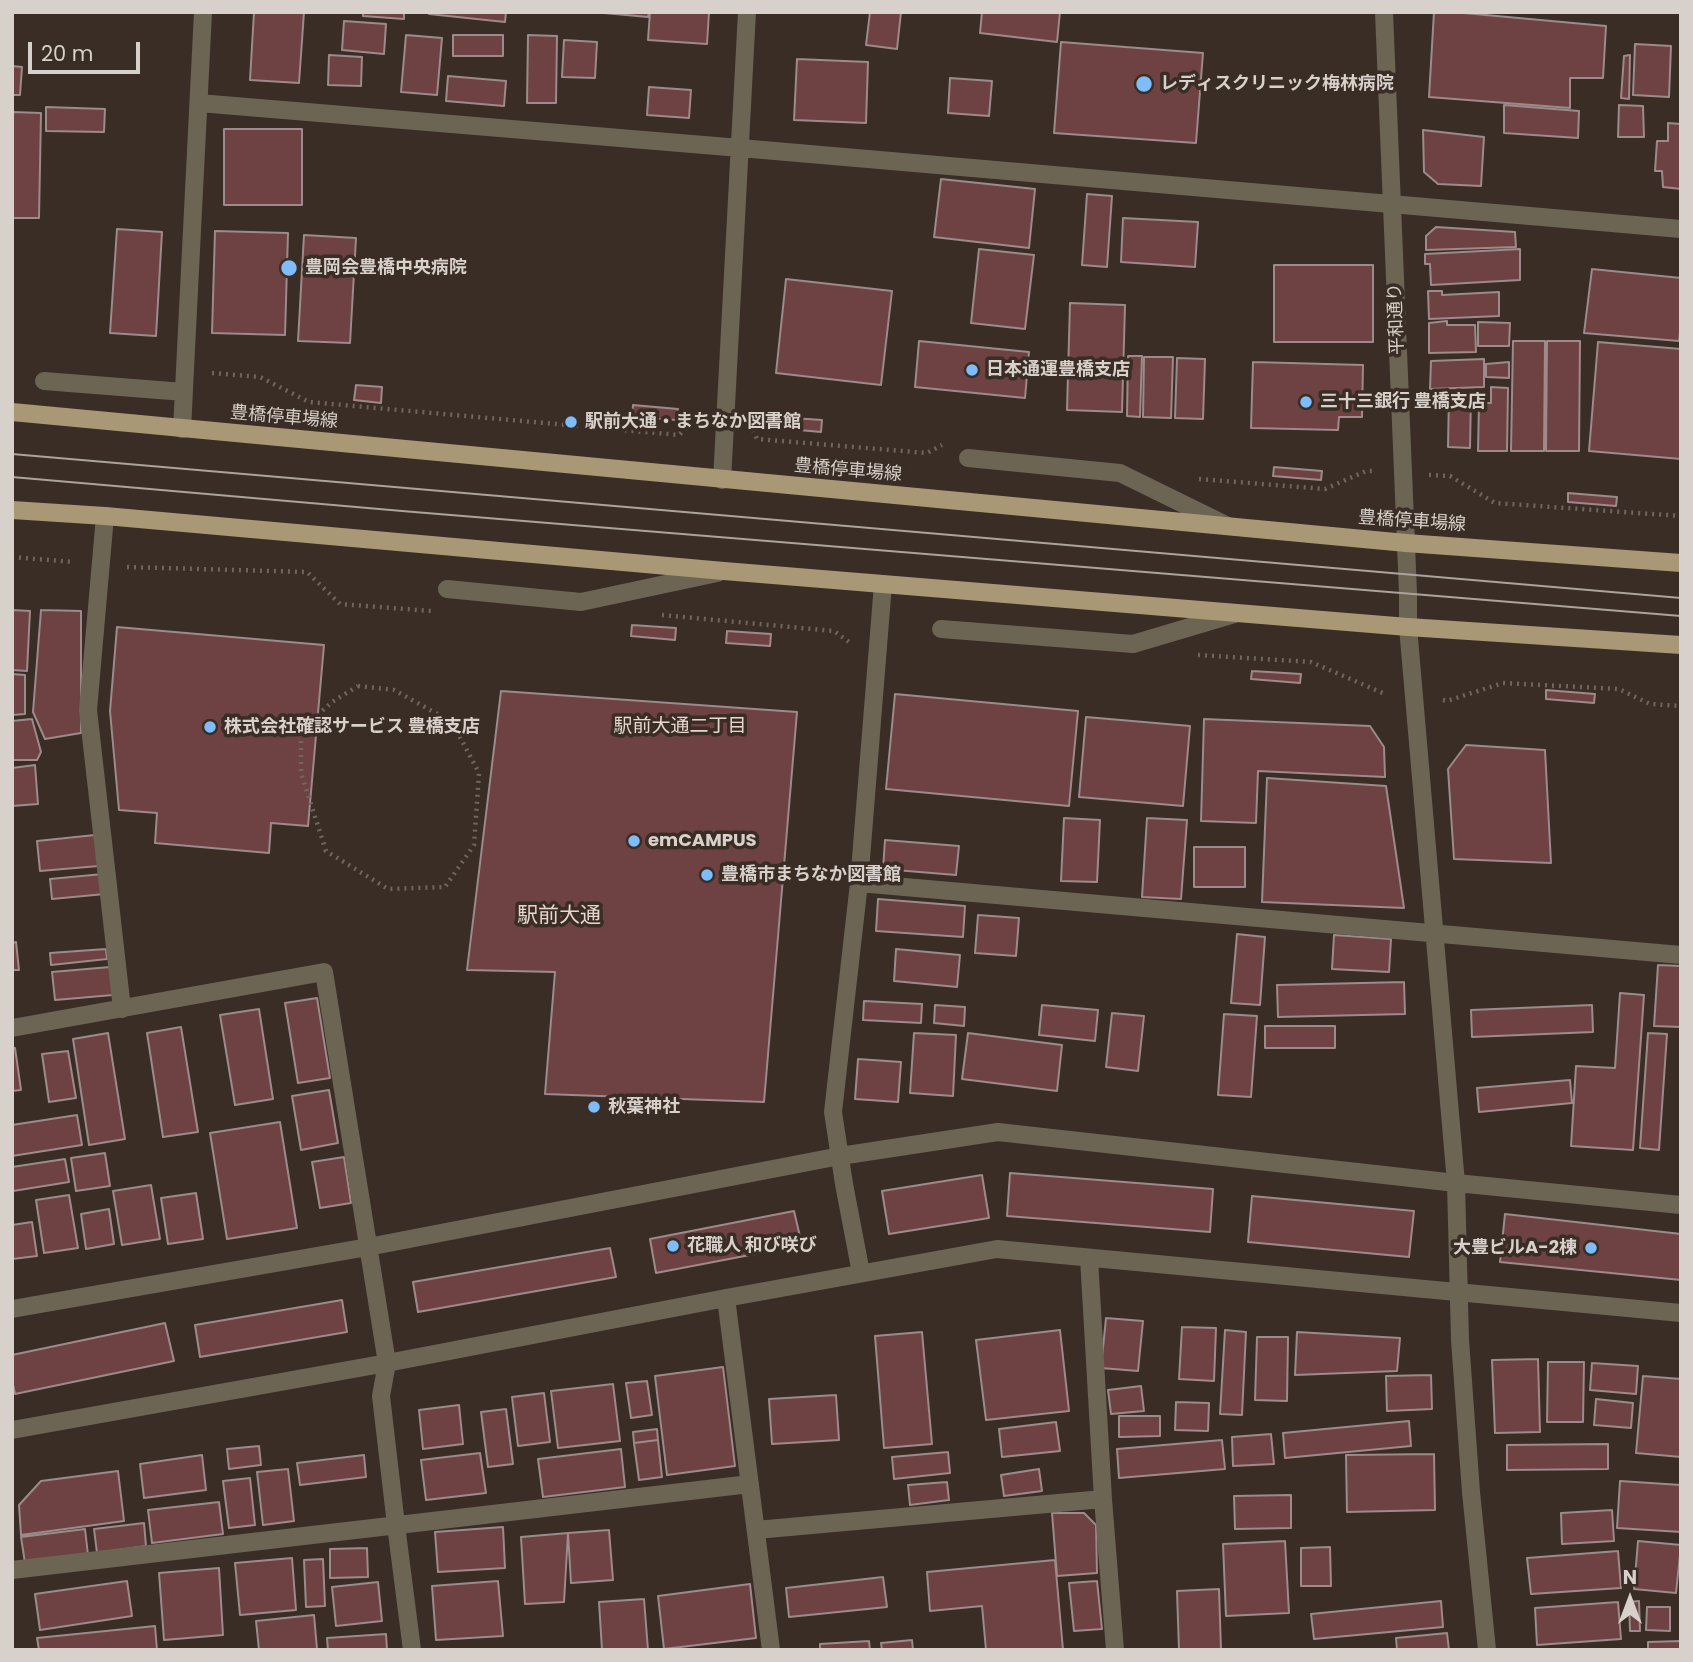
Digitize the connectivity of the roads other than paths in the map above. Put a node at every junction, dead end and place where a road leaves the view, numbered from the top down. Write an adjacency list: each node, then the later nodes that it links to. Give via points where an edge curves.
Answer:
1 (203, 12): 4 (street)
2 (747, 12): 5 (street)
3 (1384, 12): 6 (street, 平和通り)
4 (199, 103): 5 (street); 9 (street)
5 (740, 148): 6 (street); 13 (street)
6 (1392, 205): 7 (street); 17 (street, 平和通り)
7 (1681, 229)
8 (44, 381): 9 (street)
9 (184, 392): 11 (street)
10 (12, 412): 11 (main road, 豊橋停車場線)
11 (182, 429): 13 (main road, 豊橋停車場線)
12 (968, 458): 16 (street, via 1120,473)
13 (722, 480): 16 (main road, 豊橋停車場線)
14 (12, 510): 15 (main road)
15 (105, 516): 19 (main road); 29 (street, via 88,710)
16 (1230, 527): 17 (main road, 豊橋停車場線)
17 (1406, 543): 18 (main road, 豊橋停車場線); 23 (street, 平和通り)
18 (1681, 563)
19 (724, 571): 20 (main road); 21 (street, via 581,602)
20 (883, 584): 22 (main road); 26 (street)
21 (447, 589)
22 (1237, 613): 23 (main road); 24 (street, via 1133,644)
23 (1408, 626): 25 (main road); 27 (street, 平和通り)
24 (942, 629)
25 (1681, 645)
26 (859, 883): 27 (street); 31 (street, via 833,1112)
27 (1434, 934): 28 (street); 32 (street, 平和通り)
28 (1681, 956)
29 (122, 1009): 30 (street); 34 (street, via 324,972)
30 (12, 1028)
31 (840, 1156): 32 (street, via 998,1132); 34 (street); 36 (street)
32 (1456, 1183): 33 (street); 37 (street, 平和通り)
33 (1681, 1205)
34 (368, 1247): 39 (street); 41 (street)
35 (1090, 1258): 36 (street, via 997,1249); 37 (street); 44 (street)
36 (861, 1273): 38 (street)
37 (1459, 1293): 40 (street); 51 (street, 平和通り, via 1471,1492)
38 (726, 1298): 41 (street); 43 (street)
39 (12, 1309)
40 (1681, 1313)
41 (387, 1363): 42 (street); 45 (street, via 381,1396)
42 (12, 1430)
43 (750, 1484): 45 (street); 46 (street)
44 (1103, 1499): 46 (street); 50 (street)
45 (396, 1525): 47 (street); 48 (street)
46 (756, 1530): 49 (street)
47 (12, 1570)
48 (412, 1650)
49 (771, 1650)
50 (1115, 1650)
51 (1487, 1650)

